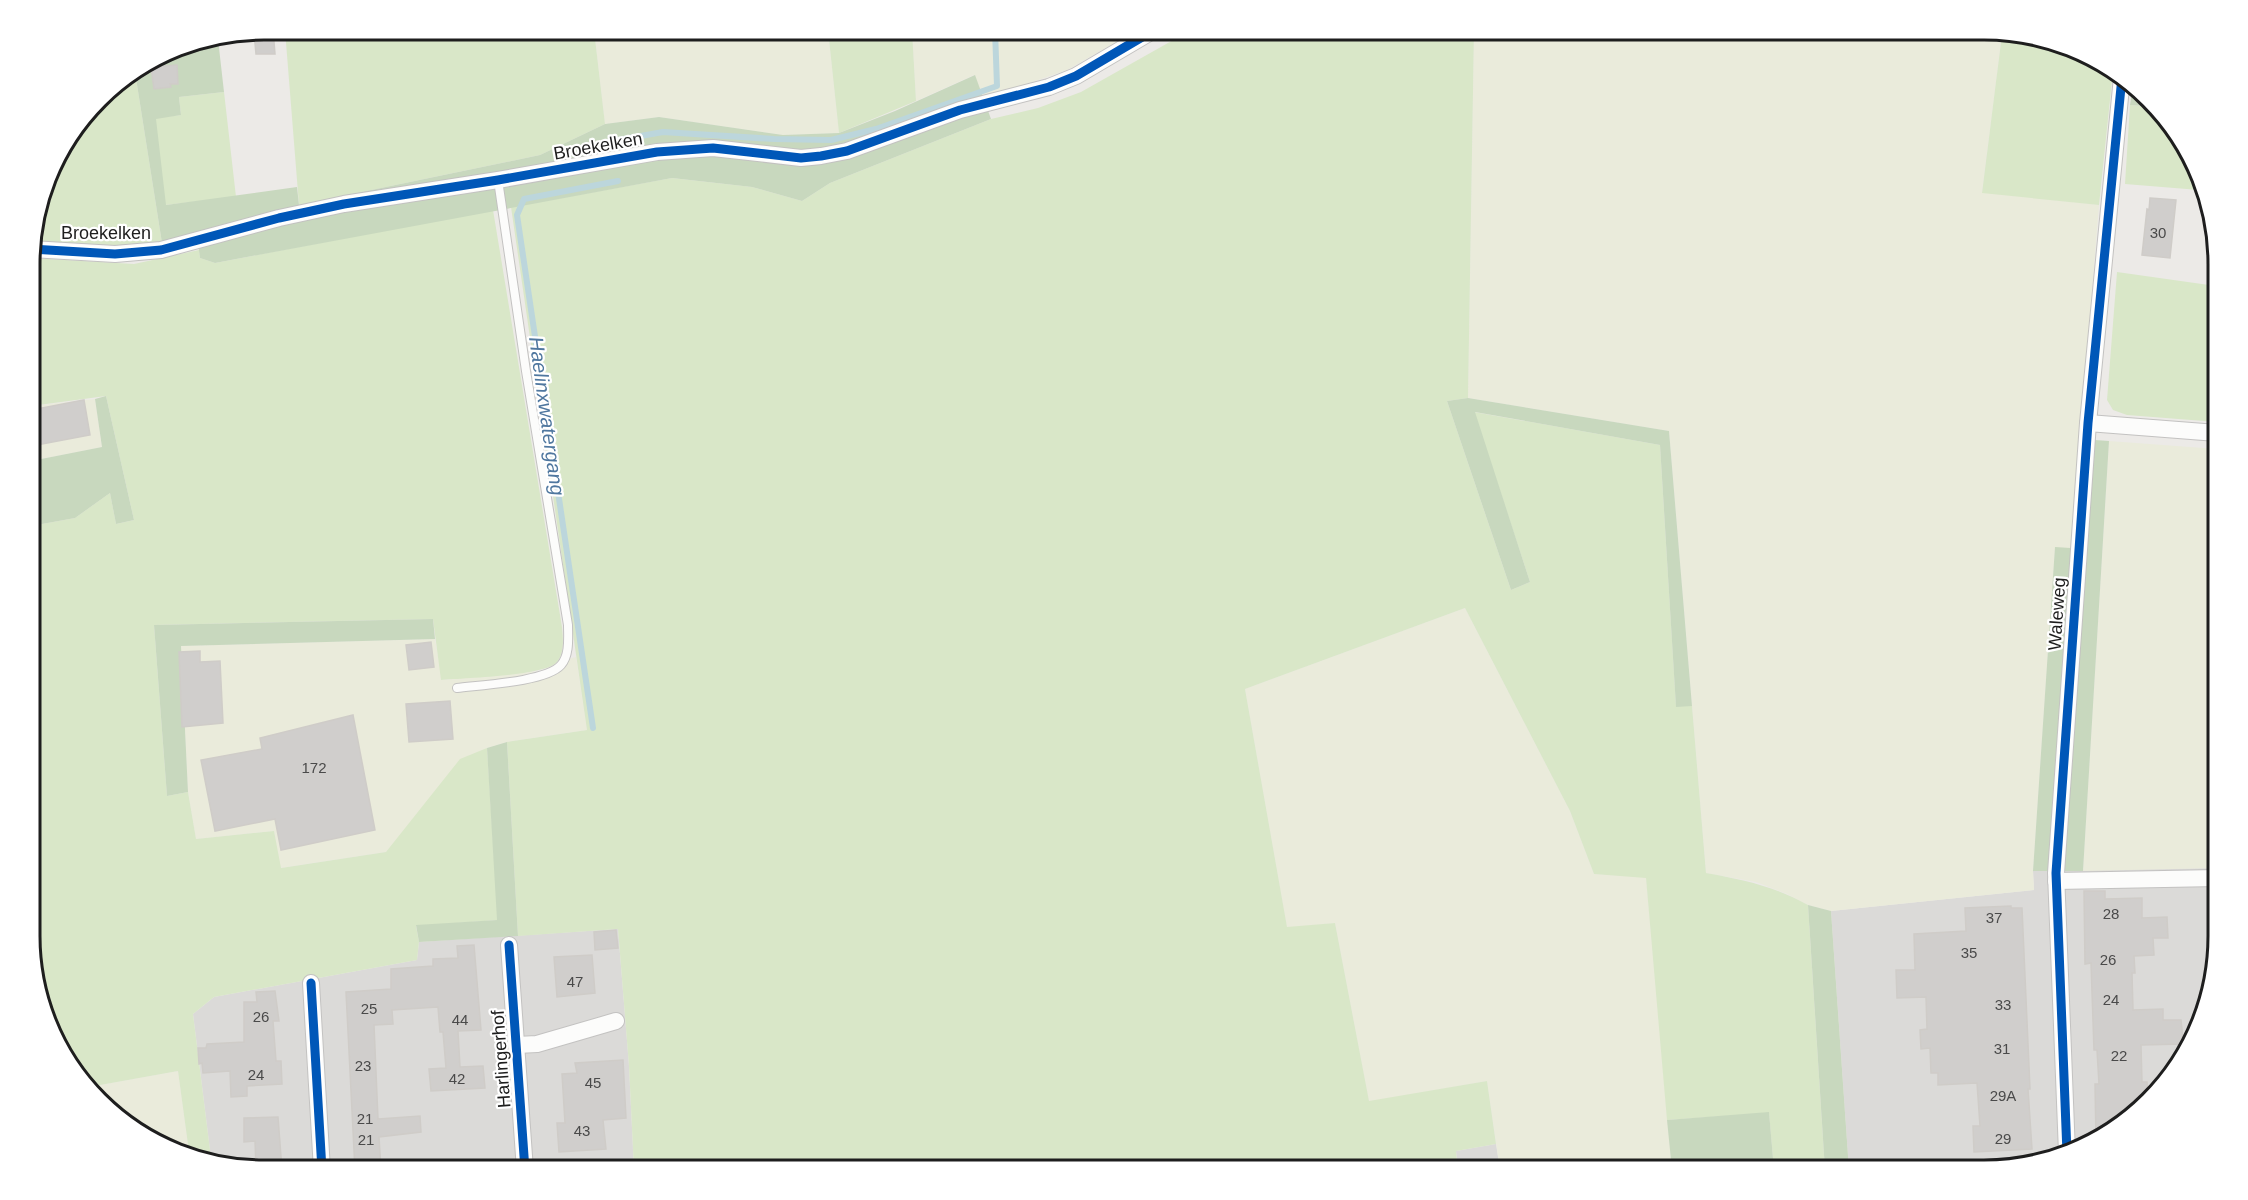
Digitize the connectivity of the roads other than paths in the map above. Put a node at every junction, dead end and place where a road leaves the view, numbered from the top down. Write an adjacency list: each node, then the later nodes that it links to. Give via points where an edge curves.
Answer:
1 (1137, 40): 3 (street, Broekelken, via 1076,76 1048,87 960,110 847,151 801,158 713,148 683,149)
2 (2121, 88): 5 (street, Waleweg)
3 (498, 180): 4 (street, Broekelken, via 344,204 161,250 115,254); 7 (lane, via 569,646 561,665 542,677)
4 (41, 250)
5 (2088, 423): 6 (street); 9 (street, Waleweg)
6 (2208, 432)
7 (457, 688)
8 (2208, 878): 9 (street)
9 (2056, 881): 14 (street, Waleweg)
10 (509, 945): 13 (street, Harlingerhof)
11 (311, 983): 15 (street)
12 (616, 1022): 13 (street, Harlingerhof, via 537,1044)
13 (517, 1045): 16 (street, Harlingerhof)
14 (2067, 1143)
15 (321, 1160)
16 (524, 1160)

